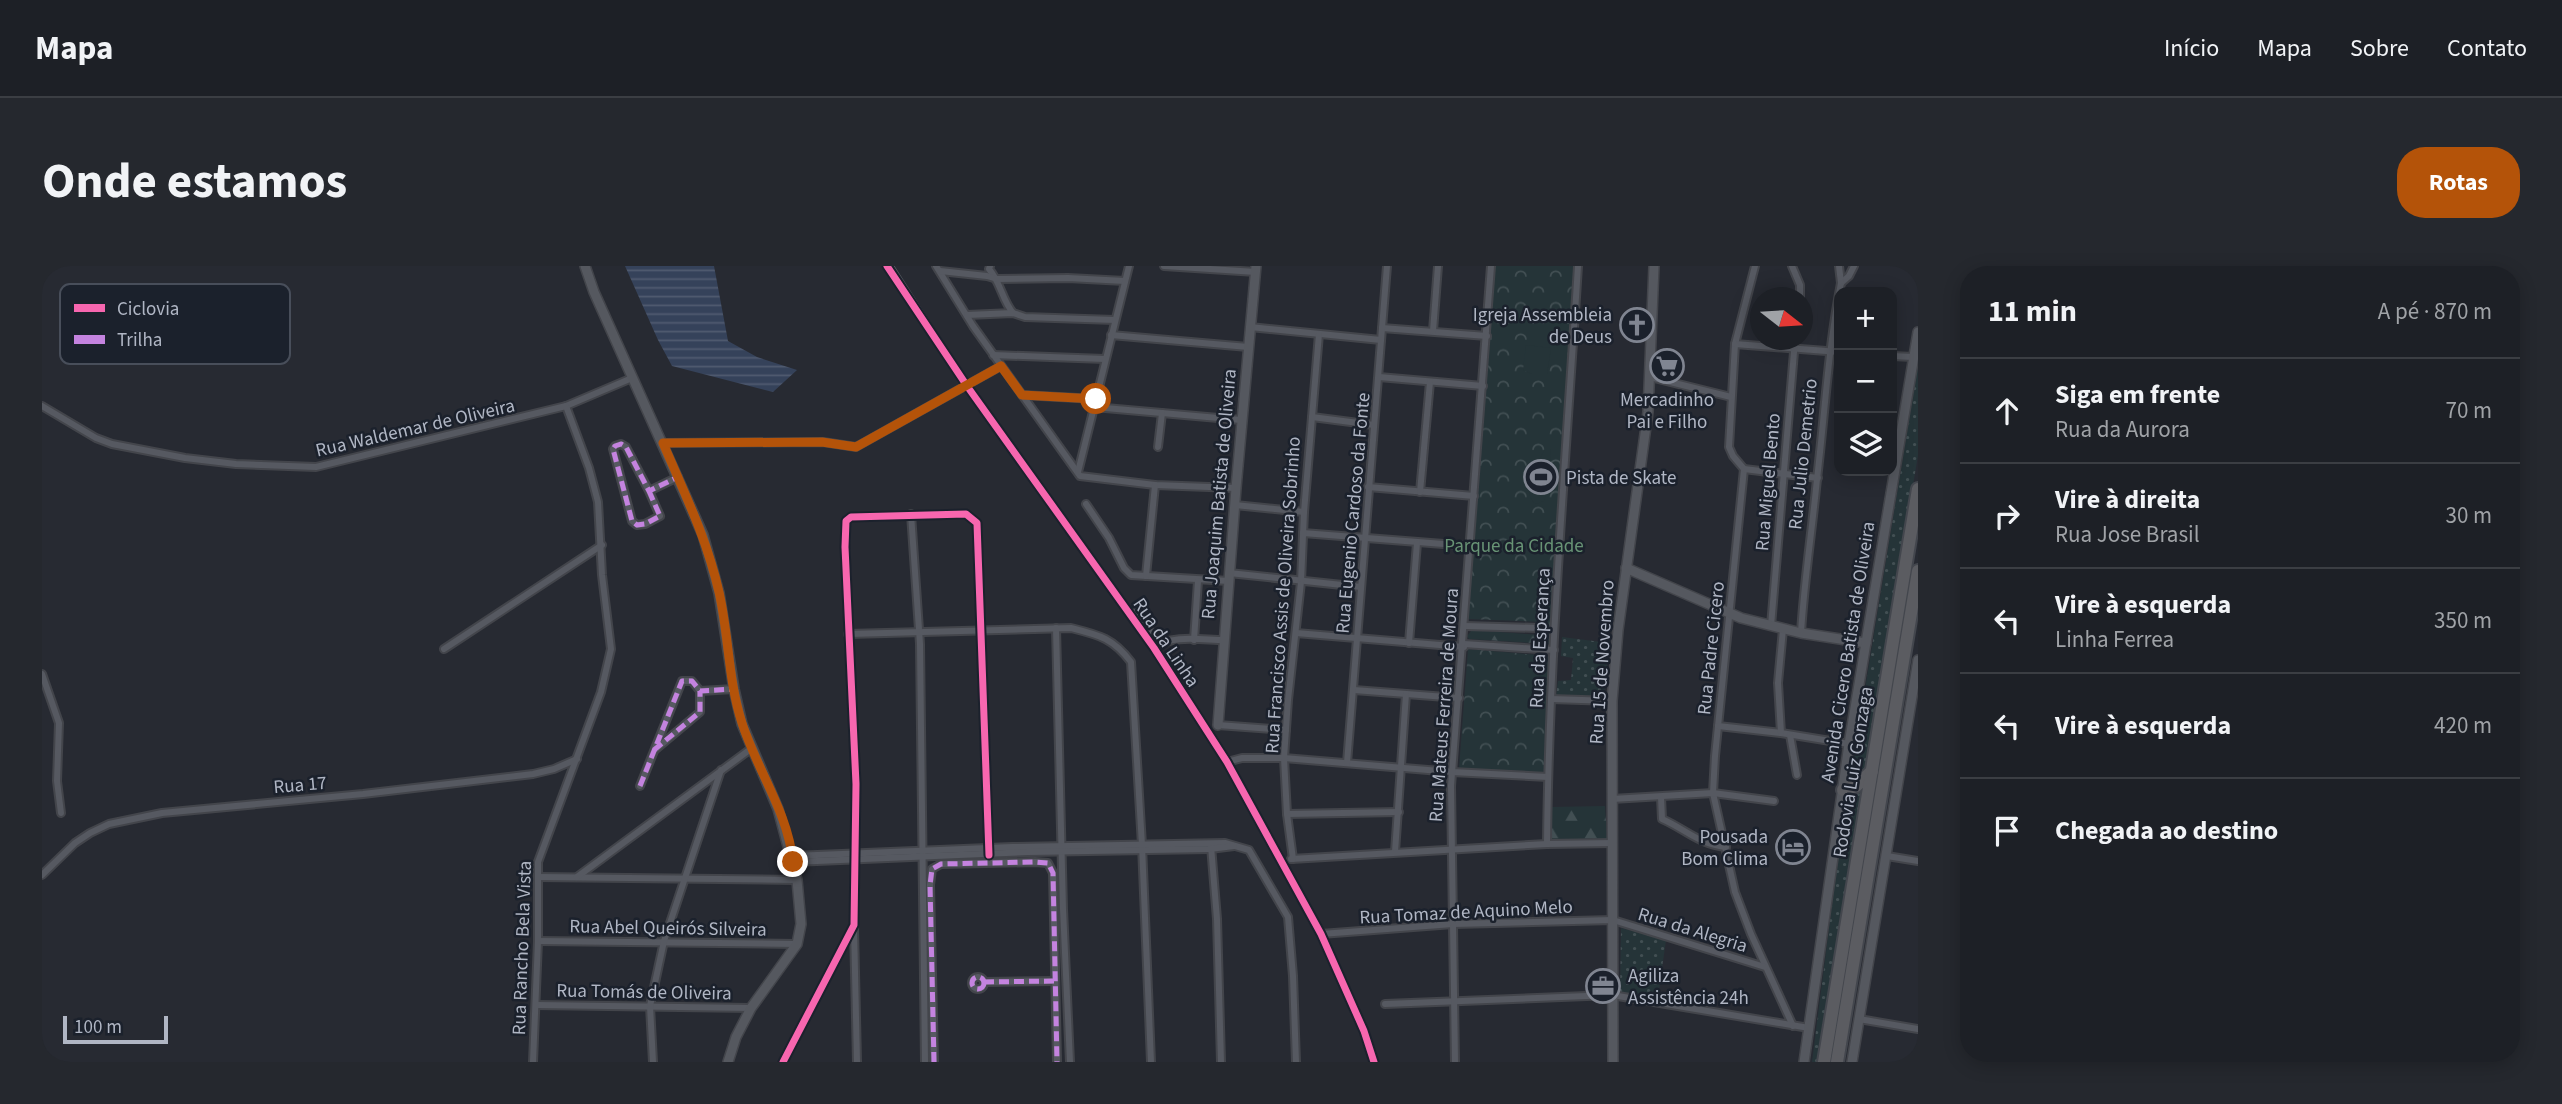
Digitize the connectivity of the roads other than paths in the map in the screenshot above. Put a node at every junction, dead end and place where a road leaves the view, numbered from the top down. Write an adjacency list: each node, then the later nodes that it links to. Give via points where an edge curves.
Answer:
1 (585, 266): 46 (main road)
2 (887, 266): 48 (street, Rua da Linha)
3 (990, 266): 17 (street)
4 (1129, 266): 18 (street)
5 (1164, 266): 16 (street)
6 (1387, 266): 25 (street, Rua Eugenio Cardoso da Fonte)
7 (1438, 266): 26 (street)
8 (1491, 266): 30 (street, Rua Mateus Ferreira de Moura)
9 (1578, 266): 109 (street, Rua da Esperança)
10 (1654, 266): 45 (main road, Rua 15 de Novembro)
11 (1755, 266): 32 (street)
12 (1792, 266): 20 (street)
13 (1839, 266): 19 (street)
14 (1854, 266): 19 (street)
15 (938, 269): 17 (street); 22 (street)
16 (1256, 269): 24 (main road, Rua Joaquim Batista de Oliveira)
17 (997, 279): 18 (street); 21 (street)
18 (1125, 281): 23 (street)
19 (1841, 283): 37 (street, Rua Julio Demetrio)
20 (1800, 287)
21 (1013, 313): 22 (street); 23 (street)
22 (967, 315): 39 (street)
23 (1115, 320): 29 (street)
24 (1250, 327): 28 (street); 34 (main road, Rua Joaquim Batista de Oliveira)
25 (1382, 328): 26 (street); 31 (street, Rua Eugenio Cardoso da Fonte)
26 (1433, 331): 30 (street)
27 (1918, 332): 41 (main road, Avenida Cicero Batista de Oliveira)
28 (1319, 334): 31 (street); 56 (street, Rua Francisco Assis de Oliveira Sobrinho)
29 (1111, 335): 34 (street); 42 (street)
30 (1486, 336): 49 (street, Rua Mateus Ferreira de Moura)
31 (1381, 340): 44 (street, Rua Eugenio Cardoso da Fonte)
32 (1735, 344): 33 (street); 51 (street)
33 (1750, 345)
34 (1248, 347): 57 (main road, Rua Joaquim Batista de Oliveira)
35 (1794, 350): 63 (street, Rua Miguel Bento)
36 (1812, 350): 37 (street)
37 (1829, 351): 38 (street); 65 (street, Rua Julio Demetrio)
38 (1834, 352)
39 (993, 355): 42 (street); 43 (street)
40 (1897, 356): 41 (street)
41 (1913, 357): 105 (main road, Avenida Cicero Batista de Oliveira)
42 (1105, 359): 52 (street)
43 (1001, 366): 48 (street); 50 (street)
44 (1379, 377): 47 (street); 58 (street, Rua Eugenio Cardoso da Fonte)
45 (1650, 377): 51 (street); 82 (main road, Rua 15 de Novembro)
46 (632, 378): 54 (street, Rua Waldemar de Oliveira); 59 (main road)
47 (1430, 382): 49 (street); 71 (street)
48 (967, 386): 59 (street, via 856,447 822,442); 107 (street, Rua da Linha)
49 (1483, 386): 72 (street, Rua Mateus Ferreira de Moura)
50 (1022, 395): 52 (street); 62 (street)
51 (1731, 397): 61 (street, via 1729,447)
52 (1095, 403): 55 (street); 62 (street)
53 (42, 406): 54 (street, Rua Waldemar de Oliveira, via 112,444 217,462 309,468)
54 (566, 407): 80 (street, Rua Rancho Bela Vista, via 594,486)
55 (1163, 413): 57 (street); 60 (street)
56 (1312, 417): 58 (street); 75 (street, Rua Francisco Assis de Oliveira Sobrinho)
57 (1241, 420): 68 (main road, Rua Joaquim Batista de Oliveira)
58 (1374, 425): 67 (street, Rua Eugenio Cardoso da Fonte)
59 (663, 443): 64 (main road)
60 (1158, 447)
61 (1744, 469): 63 (street); 90 (street, Rua Padre Cicero)
62 (1078, 472): 66 (street, via 1083,477)
63 (1783, 474): 65 (street); 92 (street, Rua Miguel Bento)
64 (678, 477): 70 (street); 112 (main road, via 703,535 719,593)
65 (1818, 478): 100 (street, Rua Julio Demetrio)
66 (1155, 485): 68 (street); 84 (street)
67 (1368, 487): 71 (street); 78 (street, Rua Eugenio Cardoso da Fonte)
68 (1236, 488): 74 (main road, Rua Joaquim Batista de Oliveira)
69 (1918, 489): 134 (highway, Rodovia Luiz Gonzaga)
70 (649, 491): 70 (street, via 626,447 615,446 637,526 660,515)
71 (1420, 492): 72 (street)
72 (1474, 496): 81 (street, Rua Mateus Ferreira de Moura)
73 (1086, 504): 84 (street, via 1128,573)
74 (1235, 505): 75 (street); 85 (main road, Rua Joaquim Batista de Oliveira)
75 (1304, 512): 77 (street, Rua Francisco Assis de Oliveira Sobrinho)
76 (911, 514): 96 (street, via 966,514 977,523); 97 (street); 99 (street, via 850,517 846,521)
77 (1303, 533): 78 (street); 87 (street, Rua Francisco Assis de Oliveira Sobrinho)
78 (1366, 538): 79 (street); 88 (street, Rua Eugenio Cardoso da Fonte)
79 (1418, 542): 81 (street); 104 (street)
80 (602, 545): 108 (street); 129 (street, Rua Rancho Bela Vista, via 611,654)
81 (1469, 546): 91 (street, Rua Mateus Ferreira de Moura)
82 (1626, 568): 90 (main road); 119 (main road, Rua 15 de Novembro)
83 (1918, 571): 205 (highway, Rodovia Luiz Gonzaga)
84 (1146, 576): 86 (street)
85 (1229, 577): 86 (street); 87 (street); 103 (main road, Rua Joaquim Batista de Oliveira)
86 (1198, 581): 102 (street)
87 (1301, 582): 88 (street); 98 (street, Rua Francisco Assis de Oliveira Sobrinho)
88 (1361, 587): 101 (street, Rua Eugenio Cardoso da Fonte)
89 (1137, 611): 107 (street)
90 (1729, 614): 92 (main road); 121 (street, Rua Padre Cicero)
91 (1465, 626): 94 (street); 106 (street, Rua Mateus Ferreira de Moura)
92 (1770, 626): 95 (main road)
93 (1056, 628): 96 (street); 151 (street, via 1102,635 1131,662); 152 (street)
94 (1538, 628)
95 (1783, 629): 100 (main road); 123 (street, via 1778,683)
96 (981, 630): 97 (street); 154 (street)
97 (919, 633): 99 (street); 156 (street)
98 (1296, 633): 101 (street); 122 (street, Rua Francisco Assis de Oliveira Sobrinho)
99 (848, 634): 158 (street, via 856,784)
100 (1801, 634): 105 (main road)
101 (1358, 639): 104 (street); 113 (street, Rua Eugenio Cardoso da Fonte)
102 (1194, 640): 103 (street); 107 (street)
103 (1224, 640): 120 (main road, Rua Joaquim Batista de Oliveira)
104 (1409, 643): 106 (street)
105 (1866, 643): 125 (main road, Avenida Cicero Batista de Oliveira)
106 (1464, 645): 109 (street); 117 (street, Rua Mateus Ferreira de Moura)
107 (1156, 646): 130 (street, Rua da Linha)
108 (444, 649)
109 (1554, 650): 118 (street, Rua da Esperança)
110 (1918, 660): 116 (main road)
111 (42, 674): 145 (street, via 59,723)
112 (734, 689): 114 (street); 126 (main road)
113 (1354, 690): 115 (street); 131 (street, Rua Eugenio Cardoso da Fonte)
114 (700, 691): 127 (street, via 700,712); 127 (street, via 692,681 679,684)
115 (1406, 694): 117 (street); 132 (street)
116 (1915, 696): 157 (main road)
117 (1459, 698): 135 (street, Rua Mateus Ferreira de Moura)
118 (1551, 699): 119 (street); 137 (street, Rua da Esperança)
119 (1612, 701): 142 (main road, Rua 15 de Novembro)
120 (1218, 725): 122 (street)
121 (1718, 726): 123 (street); 140 (street, Rua Padre Cicero)
122 (1286, 730): 128 (street, Rua Francisco Assis de Oliveira Sobrinho)
123 (1781, 733): 124 (street)
124 (1790, 735): 125 (street); 136 (street)
125 (1849, 744): 139 (main road, Avenida Cicero Batista de Oliveira)
126 (752, 748): 133 (street); 159 (main road)
127 (654, 750): 138 (street)
128 (1284, 758): 130 (street); 131 (street); 146 (street, Rua Francisco Assis de Oliveira Sobrinho)
129 (578, 759): 163 (street, Rua 17, via 533,774 135,818 90,832); 164 (street, Rua Rancho Bela Vista, via 540,855)
130 (1227, 762): 162 (street, Rua da Linha)
131 (1346, 763): 132 (street)
132 (1400, 766): 135 (street); 144 (street)
133 (720, 770): 165 (street); 166 (street)
134 (1872, 771): 139 (highway, via 1856,786); 204 (highway, Rodovia Luiz Gonzaga)
135 (1452, 772): 137 (street); 153 (street, Rua Mateus Ferreira de Moura)
136 (1797, 775)
137 (1548, 777): 148 (street, Rua da Esperança)
138 (640, 786)
139 (1843, 790): 186 (main road, Avenida Cicero Batista de Oliveira)
140 (1713, 793): 141 (street); 143 (street); 150 (street, Rua Padre Cicero)
141 (1661, 797): 142 (street); 150 (street, via 1662,820 1681,827 1698,841)
142 (1612, 799): 147 (main road, Rua 15 de Novembro)
143 (1774, 801)
144 (1399, 812): 146 (street); 155 (street)
145 (61, 813)
146 (1287, 814): 160 (street, Rua Francisco Assis de Oliveira Sobrinho)
147 (1613, 843): 148 (street); 168 (main road, Rua 15 de Novembro)
148 (1547, 844): 153 (street)
149 (1211, 846): 151 (street); 198 (street); 199 (street, via 1249,850 1288,917)
150 (1726, 847): 175 (street, Rua Padre Cicero, via 1741,909)
151 (1141, 848): 152 (street); 197 (street)
152 (1062, 849): 154 (street); 196 (street)
153 (1451, 850): 155 (street); 170 (street, Rua Mateus Ferreira de Moura)
154 (988, 851): 156 (street)
155 (1395, 852): 160 (street)
156 (922, 854): 158 (street); 193 (street)
157 (1887, 856): 161 (street); 184 (main road)
158 (854, 857): 159 (street); 169 (street)
159 (793, 859): 167 (main road)
160 (1293, 859): 162 (street)
161 (1918, 861)
162 (1282, 862): 171 (street, Rua da Linha)
163 (42, 875)
164 (538, 877): 165 (street); 172 (street, Rua Rancho Bela Vista)
165 (577, 877): 166 (street)
166 (685, 879): 167 (street); 173 (street)
167 (797, 880): 174 (main road, via 801,924)
168 (1613, 920): 170 (street, Rua Tomaz de Aquino Melo); 175 (street, Rua da Alegria); 178 (main road, Rua 15 de Novembro)
169 (854, 925): 191 (street); 192 (street)
170 (1453, 925): 171 (street, Rua Tomaz de Aquino Melo); 179 (street, Rua Mateus Ferreira de Moura)
171 (1321, 934): 200 (street, Rua da Linha)
172 (538, 941): 173 (street, Rua Abel Queirós Silveira); 181 (street, Rua Rancho Bela Vista)
173 (664, 941): 174 (street, Rua Abel Queirós Silveira); 182 (street)
174 (797, 944): 183 (main road)
175 (1765, 967): 185 (street, Rua Padre Cicero)
176 (1054, 981): 177 (street); 194 (street, via 1054,878 1050,865 933,866); 195 (street)
177 (984, 982)
178 (1612, 995): 179 (street); 185 (street); 202 (main road, Rua 15 de Novembro)
179 (1455, 1000): 180 (street); 201 (street, Rua Mateus Ferreira de Moura)
180 (1385, 1004)
181 (536, 1005): 182 (street, Rua Tomás de Oliveira); 188 (street, Rua Rancho Bela Vista)
182 (650, 1006): 183 (street, Rua Tomás de Oliveira); 189 (street)
183 (751, 1007): 190 (main road)
184 (1859, 1019): 187 (street); 206 (main road)
185 (1793, 1026): 186 (street)
186 (1809, 1028): 203 (main road, Avenida Cicero Batista de Oliveira)
187 (1918, 1029)
188 (533, 1062)
189 (653, 1062)
190 (728, 1062)
191 (783, 1062)
192 (857, 1062)
193 (925, 1062)
194 (934, 1062)
195 (1057, 1062)
196 (1070, 1062)
197 (1150, 1062)
198 (1221, 1062)
199 (1296, 1062)
200 (1374, 1062)
201 (1455, 1062)
202 (1613, 1062)
203 (1804, 1062)
204 (1824, 1062)
205 (1837, 1062)
206 (1852, 1062)

